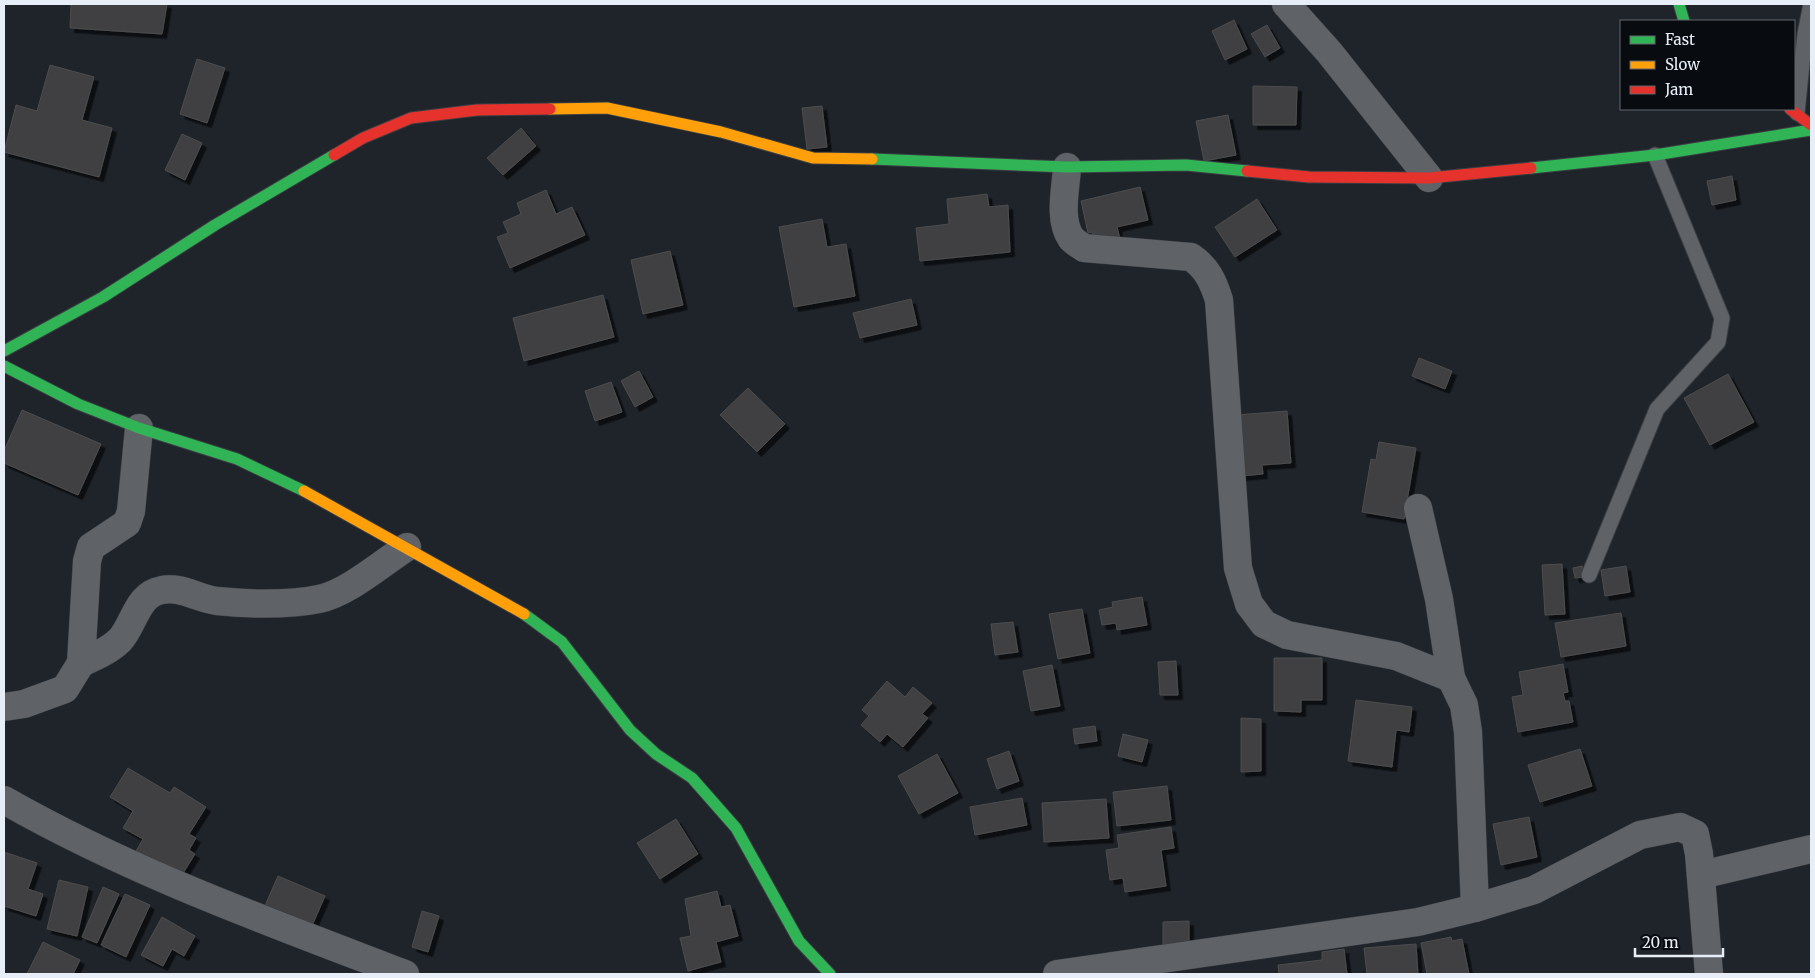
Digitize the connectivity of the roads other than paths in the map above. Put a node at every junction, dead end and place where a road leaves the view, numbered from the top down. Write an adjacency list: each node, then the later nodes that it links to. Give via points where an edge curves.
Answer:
1 (1286, 4): 11 (street, via 1329,52)
2 (1678, 4): 4 (street)
3 (1811, 4): 5 (lane)
4 (1684, 20)
5 (1795, 104)
6 (1794, 111): 7 (street)
7 (1811, 125)
8 (1811, 130): 9 (street)
9 (1655, 155): 11 (street); 17 (lane, via 1722,318 1718,342 1657,409)
10 (1067, 167): 11 (street, via 1186,165 1309,177); 12 (street, via 922,159 813,158 721,132 607,108 477,110 411,118 363,138 215,225 103,297); 19 (street, via 1066,227 1072,238 1084,248 1191,257 1201,264 1214,284 1219,300 1238,568 1249,604 1264,624 1287,636 1396,656)
11 (1429, 178)
12 (4, 351)
13 (4, 366): 14 (street, via 78,404)
14 (139, 428): 16 (street, via 237,459 320,498); 18 (street, via 127,523 91,547 87,561)
15 (1418, 508): 19 (street, via 1439,598)
16 (407, 547): 18 (street, via 348,586 320,599 238,603 212,601 175,589 161,590 151,594 137,610 120,640 101,654); 27 (street, via 518,609 562,642 630,730 656,754 692,778 736,828 799,941)
17 (1589, 575)
18 (80, 663): 20 (street, via 65,689 24,704)
19 (1452, 678): 24 (street, via 1464,705 1468,732)
20 (4, 707)
21 (4, 800): 26 (street, via 55,829 234,908)
22 (1811, 849): 23 (street)
23 (1701, 875): 24 (street, via 1695,834 1680,827 1640,835 1534,890); 29 (street)
24 (1475, 908): 25 (street, via 1418,922)
25 (1181, 966): 28 (street)
26 (405, 974)
27 (830, 974)
28 (1057, 974)
29 (1708, 974)

